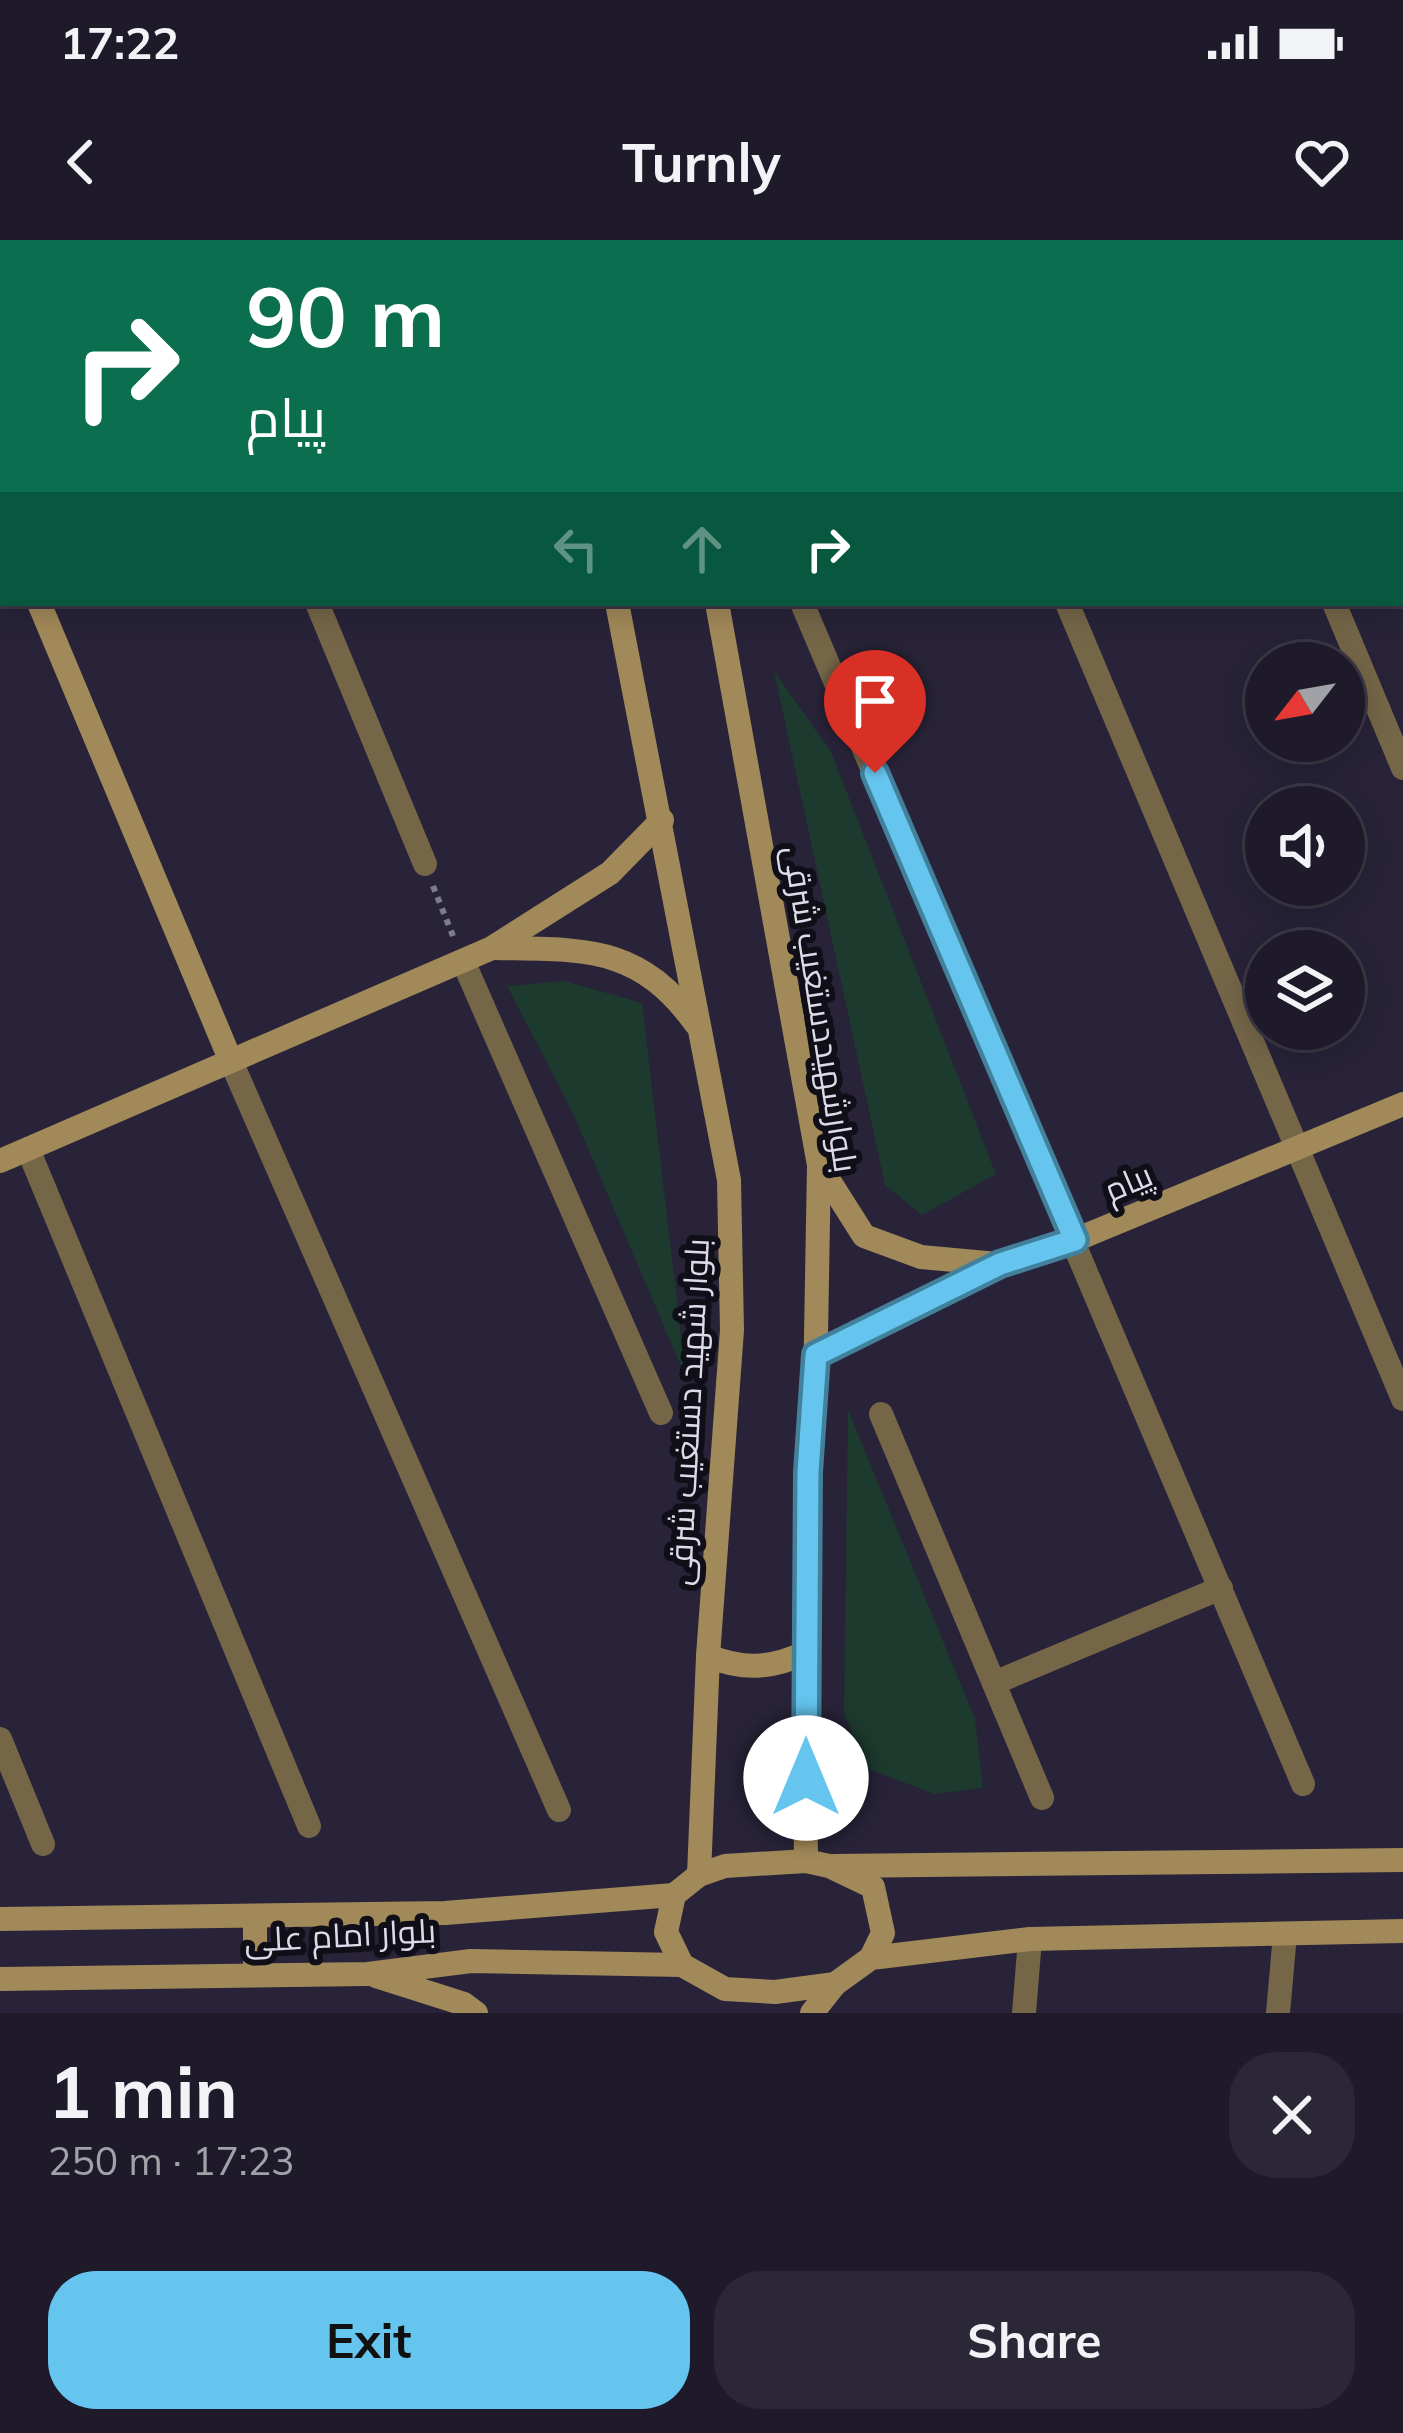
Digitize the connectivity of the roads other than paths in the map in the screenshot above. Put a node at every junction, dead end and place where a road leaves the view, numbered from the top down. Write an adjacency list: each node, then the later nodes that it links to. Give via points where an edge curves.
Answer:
1 (40, 606): 14 (main road)
2 (318, 606): 10 (street)
3 (618, 606): 9 (main road, بلوار شهید دستغیب شرقی)
4 (718, 606): 19 (main road, بلوارشهیددستغیب شرقی)
5 (803, 606): 20 (street)
6 (1068, 606): 17 (street)
7 (1335, 606): 8 (street)
8 (1403, 768)
9 (662, 820): 11 (main road, via 610,873); 13 (main road, بلوار شهید دستغیب شرقی)
10 (424, 864)
11 (491, 948): 12 (main road); 13 (main road, via 630,962 671,989)
12 (463, 961): 14 (main road); 24 (street)
13 (701, 1031): 28 (main road, بلوار شهید دستغیب شرقی, via 729,1180 732,1330)
14 (230, 1059): 16 (main road); 33 (street)
15 (1403, 1104): 17 (main road, پیام)
16 (28, 1149): 18 (main road); 34 (street)
17 (1295, 1149): 20 (main road, پیام); 23 (street)
18 (0, 1161)
19 (819, 1165): 21 (main road, via 864,1236 921,1257); 22 (main road, بلوارشهیددستغیب شرقی)
20 (1075, 1240): 21 (main road, پیام); 26 (street)
21 (1000, 1264): 22 (main road, پیام)
22 (816, 1355): 27 (main road, بلوارشهیددستغیب شرقی)
23 (1403, 1399)
24 (661, 1413)
25 (881, 1414): 29 (street)
26 (1221, 1588): 29 (street); 31 (street)
27 (805, 1653): 28 (main road, via 757,1668); 37 (main road, بلوارشهیددستغیب شرقی)
28 (708, 1656): 38 (main road, بلوار شهید دستغیب شرقی)
29 (994, 1683): 32 (street)
30 (0, 1739): 35 (street)
31 (1303, 1784)
32 (1042, 1798)
33 (559, 1810)
34 (309, 1826)
35 (43, 1844)
36 (1403, 1860): 37 (main road)
37 (817, 1863): 38 (main road, via 774,1860); 45 (main road, via 873,1887 883,1933)
38 (699, 1875): 39 (main road)
39 (674, 1895): 40 (main road, بلوار امام علی, via 446,1913); 46 (main road, via 666,1932)
40 (255, 1917): 41 (main road, بلوار امام علی); 47 (main road)
41 (0, 1919)
42 (1403, 1931): 43 (main road)
43 (1285, 1934): 44 (main road); 54 (street)
44 (1030, 1939): 45 (main road); 53 (street)
45 (871, 1958): 50 (main road)
46 (682, 1965): 48 (main road, بلوار امام علی, via 471,1961); 50 (main road, via 724,1989)
47 (255, 1973): 48 (main road, بلوار امام علی); 49 (main road, بلوار امام علی)
48 (368, 1974): 51 (main road)
49 (0, 1979)
50 (835, 1984): 52 (main road)
51 (476, 2013)
52 (812, 2013)
53 (1024, 2013)
54 (1278, 2013)

